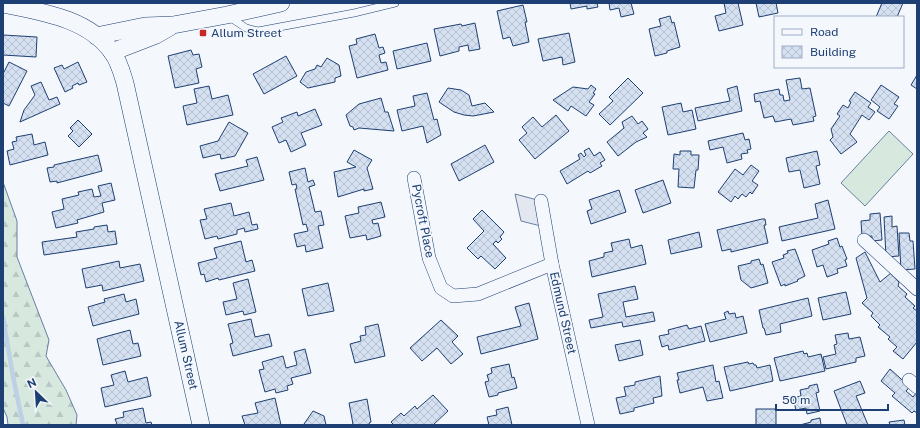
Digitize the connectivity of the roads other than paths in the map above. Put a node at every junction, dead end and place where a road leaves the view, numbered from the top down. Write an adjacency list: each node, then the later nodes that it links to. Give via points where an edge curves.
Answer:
1 (281, 3): 4 (street)
2 (395, 3): 4 (lane, via 258,31 244,28)
3 (3, 4): 6 (street, Allum Street, via 69,20)
4 (227, 15): 5 (street)
5 (173, 25): 6 (street, via 145,26); 7 (street, via 156,35)
6 (96, 36): 7 (street, Allum Street)
7 (112, 52): 13 (street, Allum Street, via 125,83)
8 (414, 178): 11 (street, Pycroft Place, via 429,258 441,288 453,296 478,294)
9 (541, 201): 11 (street, Edmund Street)
10 (864, 240): 12 (street)
11 (552, 264): 14 (street, Edmund Street)
12 (917, 289)
13 (201, 425)
14 (588, 425)

